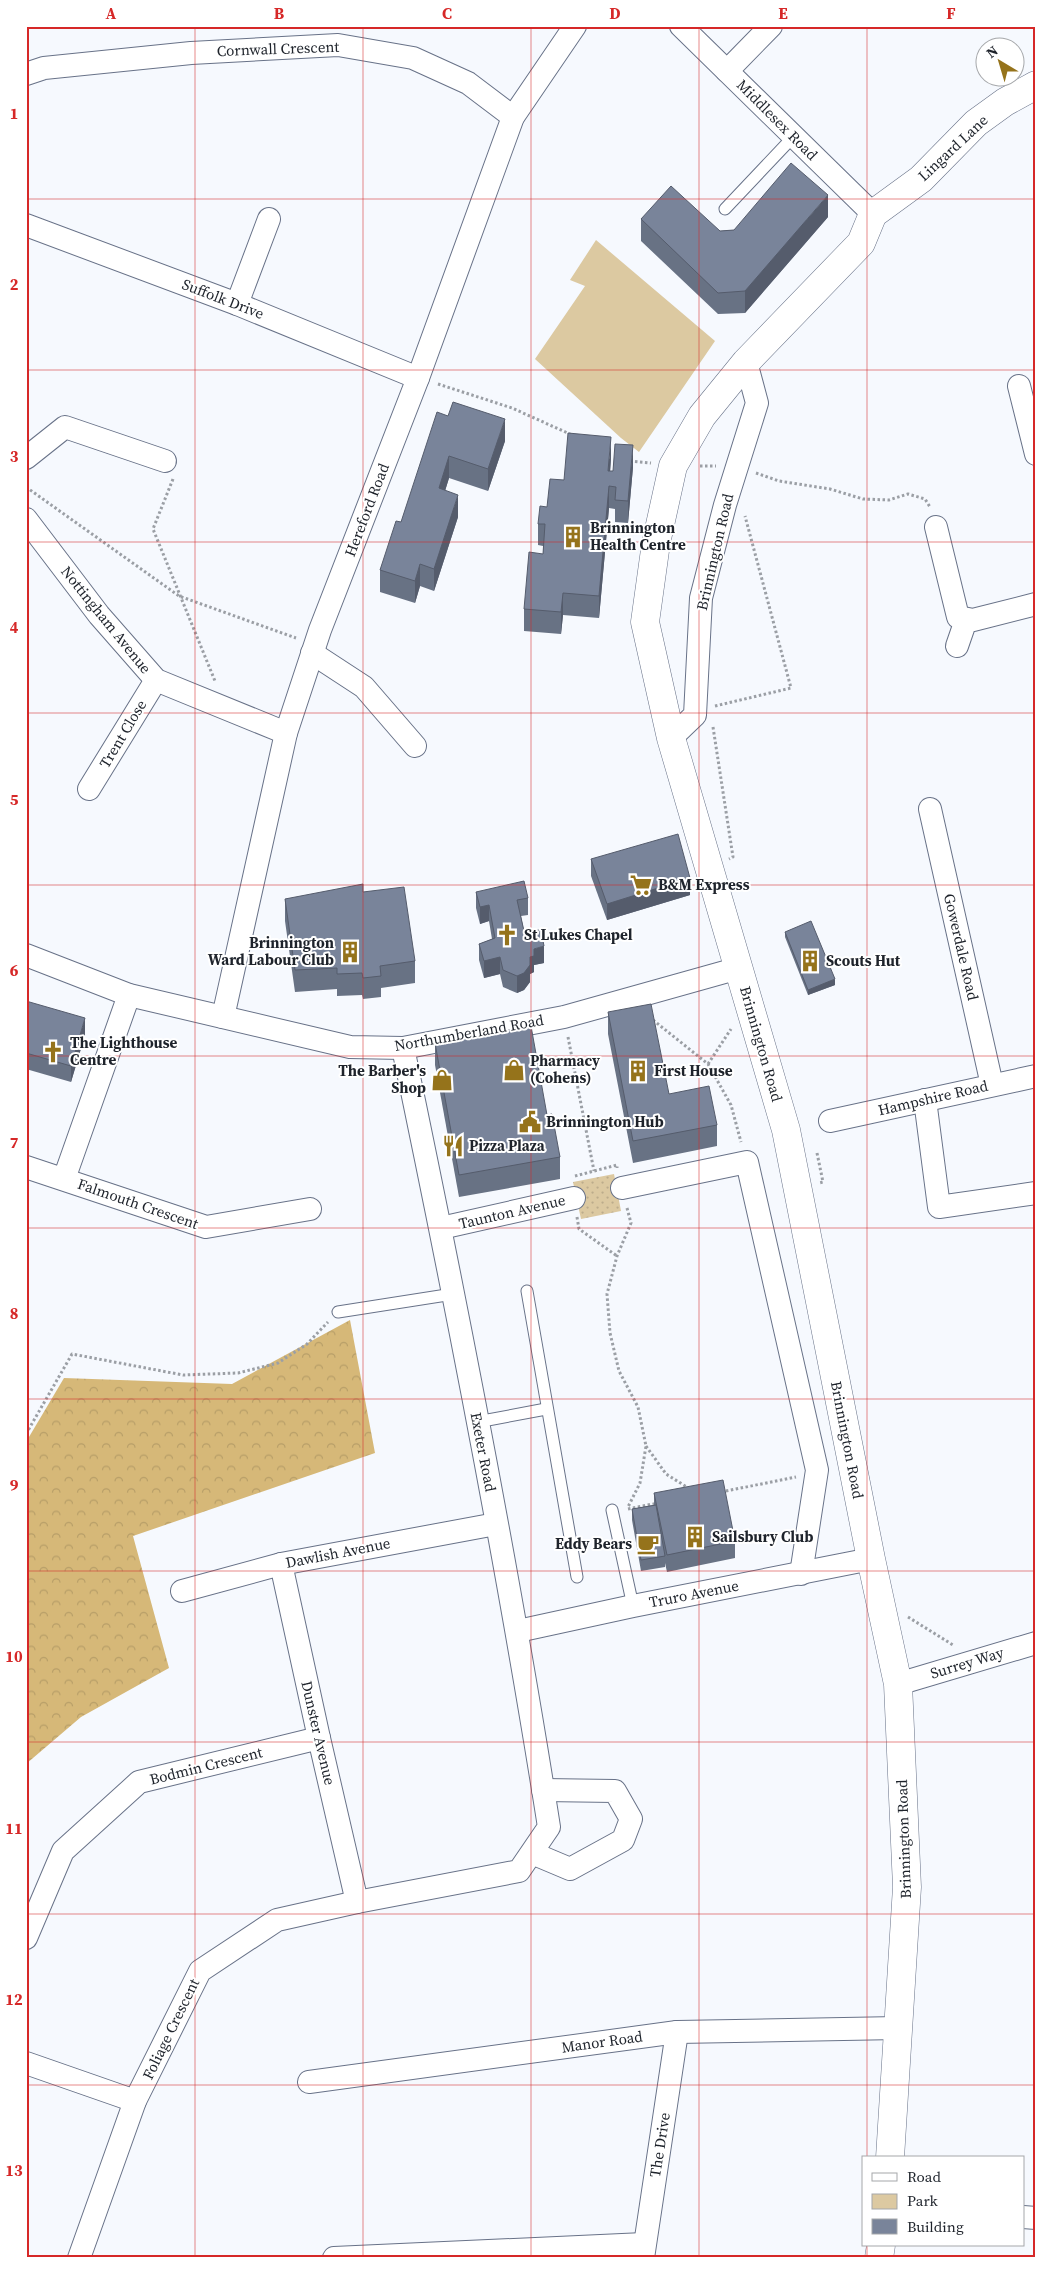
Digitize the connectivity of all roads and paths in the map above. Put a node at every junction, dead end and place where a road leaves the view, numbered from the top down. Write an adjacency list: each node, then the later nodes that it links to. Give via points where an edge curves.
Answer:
1 (575, 26): 7 (street, Hereford Road)
2 (681, 26): 4 (street, Middlesex Road)
3 (771, 26): 4 (street)
4 (727, 71): 8 (street, Middlesex Road)
5 (26, 74): 7 (street, Cornwall Crescent, via 44,68 182,54 338,45 413,58 468,82)
6 (1036, 85): 10 (street, Lingard Lane, via 976,123 921,179)
7 (513, 117): 15 (street, Hereford Road)
8 (794, 136): 9 (lane); 10 (street, Middlesex Road)
9 (726, 208)
10 (873, 214): 14 (street, Brinnington Road, via 861,243)
11 (269, 219): 13 (street)
12 (26, 225): 13 (street, Suffolk Drive)
13 (237, 304): 15 (street, Suffolk Drive)
14 (746, 362): 22 (street, Brinnington Road, via 702,416); 23 (street, Brinnington Road, via 757,403)
15 (418, 378): 17 (path, via 512,408); 32 (street, Hereford Road)
16 (1019, 386): 18 (street)
17 (574, 436)
18 (1036, 454)
19 (26, 458): 21 (street, via 65,426)
20 (627, 460): 22 (path)
21 (165, 461): 28 (path, via 178,467 153,529)
22 (673, 466): 23 (path); 37 (street, Brinnington Road, via 656,543 645,622)
23 (737, 466): 27 (path, via 779,481 830,489 863,499 889,500 908,494 925,499); 35 (street, Brinnington Road, via 701,598)
24 (26, 487): 28 (path)
25 (744, 512): 35 (path, via 791,688)
26 (26, 519): 33 (street, Nottingham Avenue, via 99,615)
27 (936, 527): 30 (street, via 958,616)
28 (179, 596): 32 (path); 34 (path)
29 (1036, 604): 30 (street)
30 (966, 620): 31 (street)
31 (957, 646)
32 (314, 649): 36 (street, Hereford Road); 38 (street, via 364,687)
33 (156, 680): 34 (street, Nottingham Avenue); 39 (street, Trent Close)
34 (227, 709): 36 (street, Nottingham Avenue)
35 (695, 710): 37 (street, via 695,716); 41 (path, via 708,717 713,727 733,857)
36 (286, 733): 47 (street, Hereford Road)
37 (671, 738): 41 (street, Brinnington Road)
38 (415, 746)
39 (90, 789)
40 (930, 809): 52 (street, Gowerdale Road)
41 (708, 865): 43 (street, Brinnington Road)
42 (26, 955): 44 (street, Northumberland Road)
43 (739, 968): 45 (street, Northumberland Road); 46 (street, Brinnington Road)
44 (129, 995): 47 (street, Northumberland Road); 59 (street)
45 (626, 1000): 48 (street, Northumberland Road); 50 (path)
46 (749, 1003): 50 (path); 81 (street, Brinnington Road, via 786,1130)
47 (223, 1017): 49 (street, Northumberland Road, via 350,1047)
48 (564, 1017): 49 (street, Northumberland Road); 58 (path)
49 (403, 1048): 65 (street, Exeter Road)
50 (708, 1064): 56 (path, via 731,1105)
51 (1036, 1076): 52 (street, Hampshire Road)
52 (992, 1085): 53 (street, Hampshire Road)
53 (925, 1100): 54 (street, Hampshire Road); 62 (street, via 940,1207)
54 (830, 1121)
55 (816, 1149): 60 (path)
56 (747, 1162): 61 (street); 74 (street)
57 (26, 1167): 59 (street, Falmouth Crescent)
58 (594, 1171): 61 (path, Taunton Avenue, via 617,1165); 63 (path, Taunton Avenue, via 568,1178)
59 (64, 1179): 64 (street, Falmouth Crescent, via 206,1227)
60 (823, 1182)
61 (622, 1188): 66 (path, via 631,1223)
62 (1036, 1193)
63 (574, 1198): 65 (street, Taunton Avenue); 66 (path, via 580,1229)
64 (310, 1208)
65 (441, 1228): 68 (street, Exeter Road)
66 (617, 1256): 73 (path, via 607,1294 610,1333 619,1371 638,1407)
67 (527, 1291): 70 (lane)
68 (453, 1294): 69 (lane); 71 (street, Exeter Road)
69 (338, 1312): 72 (path, via 307,1344 278,1363 238,1373 183,1375 72,1354)
70 (546, 1409): 71 (lane); 84 (lane)
71 (477, 1422): 80 (street, Exeter Road)
72 (26, 1434)
73 (646, 1446): 75 (path, via 666,1474); 78 (path, via 640,1483)
74 (817, 1470): 76 (path); 83 (street)
75 (694, 1491)
76 (719, 1492)
77 (664, 1502): 78 (path)
78 (627, 1509): 79 (path)
79 (612, 1510): 86 (lane)
80 (496, 1524): 82 (street, Dawlish Avenue); 88 (street, Exeter Road)
81 (871, 1559): 83 (street, Truro Avenue); 87 (street, Brinnington Road)
82 (281, 1564): 85 (street, Dawlish Avenue); 92 (street, Dunster Avenue)
83 (801, 1574): 86 (street, Truro Avenue)
84 (577, 1577)
85 (182, 1591)
86 (633, 1606): 88 (street, Truro Avenue)
87 (884, 1618): 90 (path, via 903,1613 953,1644); 91 (street, Brinnington Road)
88 (518, 1631): 93 (street, Exeter Road)
89 (1036, 1643): 90 (street, Surrey Way)
90 (960, 1666): 91 (street, Surrey Way)
91 (898, 1684): 97 (street, Brinnington Road, via 907,1887)
92 (319, 1738): 95 (street, Dunster Avenue); 96 (street, Bodmin Crescent, via 139,1782 63,1851)
93 (543, 1790): 94 (street, Exeter Road, via 549,1827); 94 (street, via 615,1791 631,1820 623,1840 570,1869)
94 (532, 1853): 95 (street, Foliage Crescent, via 519,1871)
95 (358, 1902): 101 (street, Foliage Crescent, via 277,1920 200,1971)
96 (26, 1938)
97 (898, 2028): 98 (street, Manor Road); 102 (street, Brinnington Road)
98 (677, 2032): 100 (street, Manor Road); 103 (street, The Drive)
99 (26, 2063): 101 (street)
100 (309, 2082)
101 (135, 2101): 104 (street, Foliage Crescent)
102 (890, 2156)
103 (644, 2251): 105 (street)
104 (79, 2258)
105 (334, 2258)

